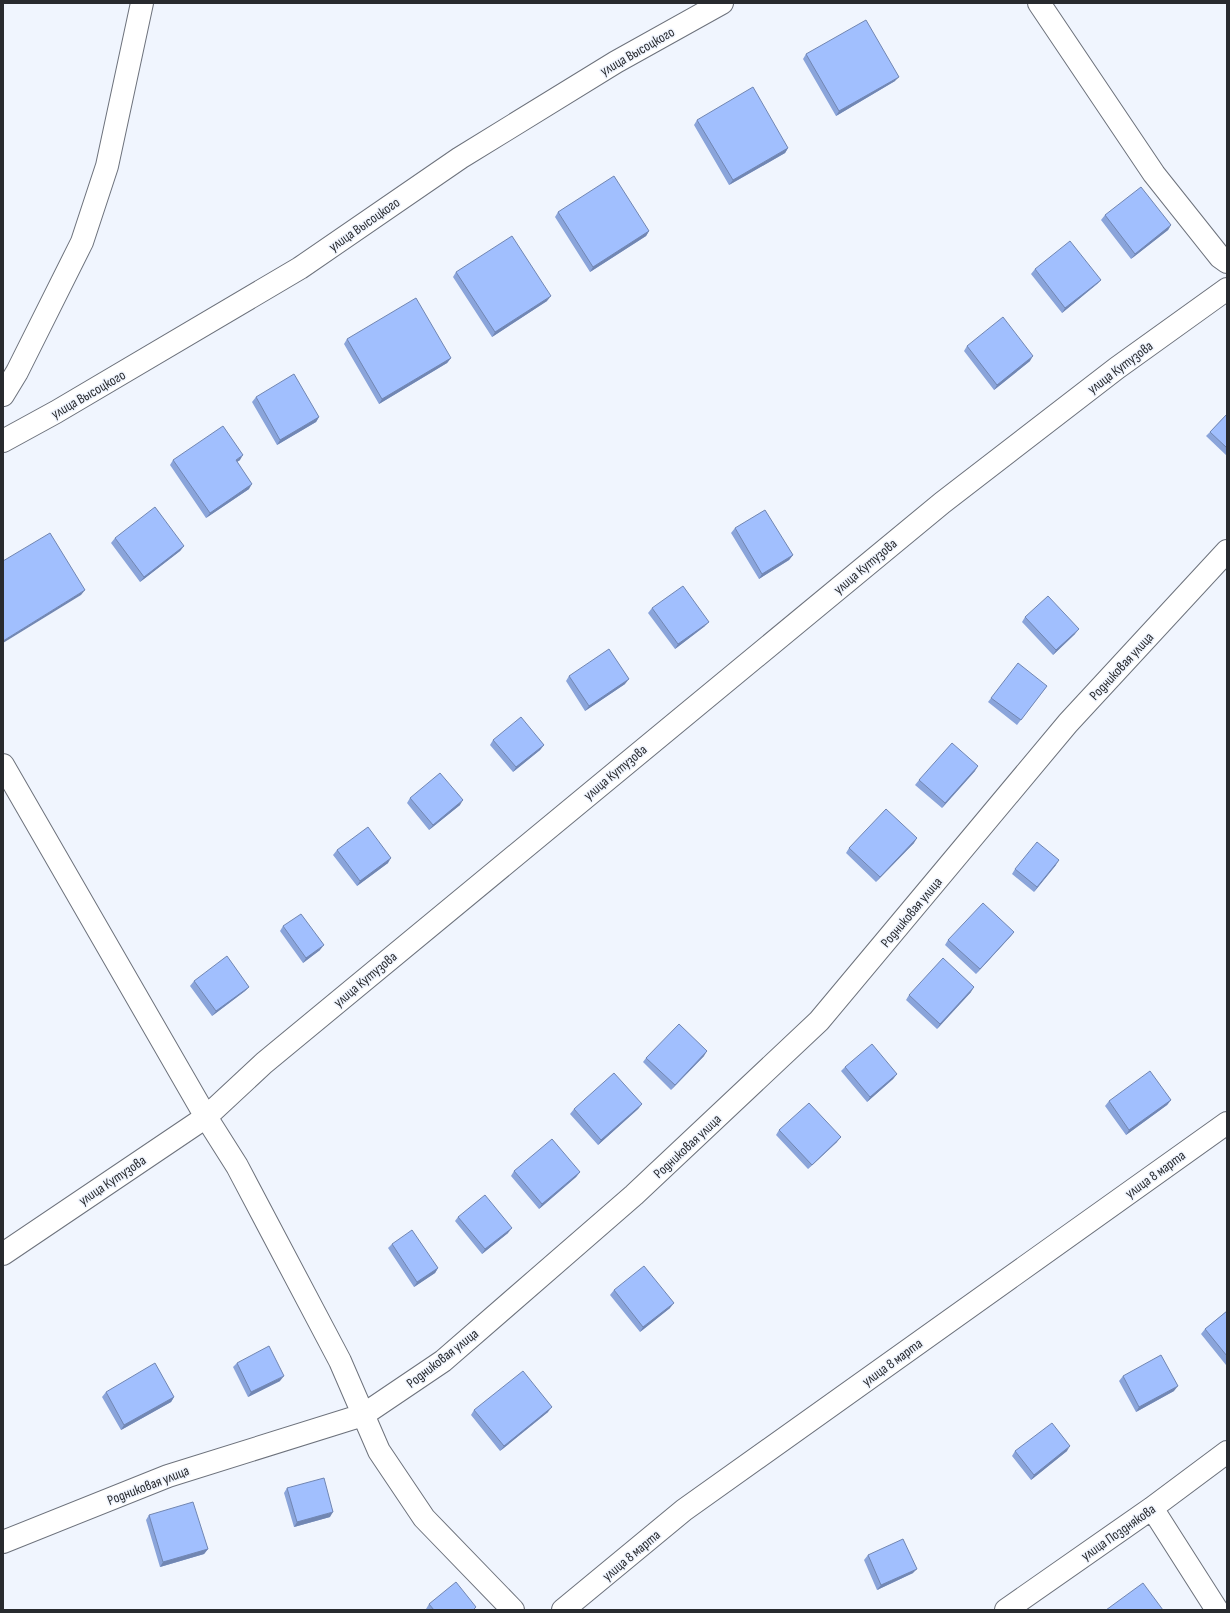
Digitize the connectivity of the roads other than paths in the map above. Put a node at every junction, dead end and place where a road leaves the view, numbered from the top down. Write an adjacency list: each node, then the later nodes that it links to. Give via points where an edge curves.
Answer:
1 (142, 3): 6 (street, via 107,166 82,242 18,372)
2 (722, 3): 7 (street, улица Высоцкого, via 616,62 460,158 300,268)
3 (1039, 3): 4 (street, via 1154,174 1220,257)
4 (1227, 262)
5 (1227, 289): 10 (street, улица Кутузова, via 1117,368 942,502 264,1063)
6 (3, 395)
7 (3, 441)
8 (1227, 551): 13 (street, Родниковая улица, via 1068,723 819,1022 634,1195 443,1361)
9 (3, 765): 10 (street)
10 (206, 1117): 12 (street, улица Кутузова); 13 (street, via 237,1166 340,1360)
11 (1227, 1123): 18 (street, улица 8 марта, via 684,1510)
12 (3, 1254)
13 (363, 1415): 16 (street, Родниковая улица, via 168,1476); 17 (street, via 379,1451 424,1518)
14 (1227, 1452): 15 (street, улица Позднякова)
15 (1152, 1508): 19 (street, улица Позднякова); 20 (street)
16 (3, 1542)
17 (513, 1610)
18 (563, 1610)
19 (1006, 1610)
20 (1217, 1610)

